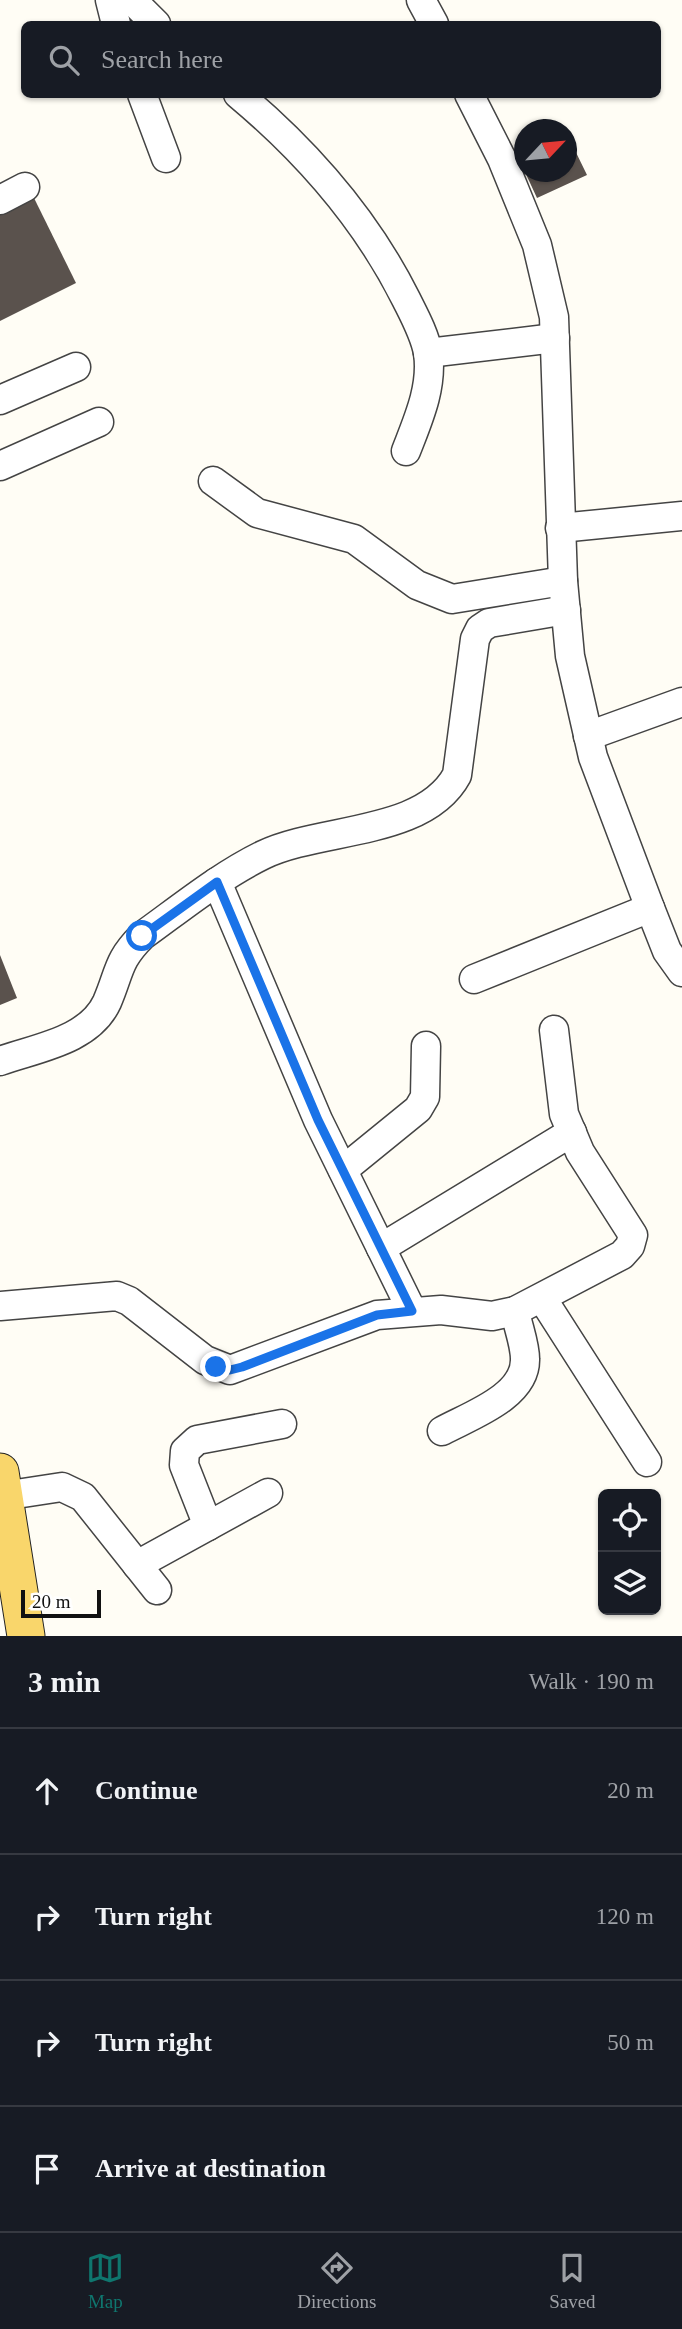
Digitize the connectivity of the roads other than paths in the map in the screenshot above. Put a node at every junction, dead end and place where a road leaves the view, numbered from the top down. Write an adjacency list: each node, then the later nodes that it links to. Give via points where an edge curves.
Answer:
1 (110, 0): 4 (street)
2 (132, 0): 5 (street)
3 (421, 0): 6 (street)
4 (115, 21)
5 (153, 21)
6 (432, 21)
7 (144, 98): 10 (street)
8 (242, 98): 14 (street, via 332,184 391,268)
9 (471, 98): 13 (street, via 537,245)
10 (166, 158)
11 (25, 187): 12 (street)
12 (0, 200)
13 (555, 338): 14 (street); 22 (street)
14 (428, 353): 18 (street, via 426,396)
15 (76, 367): 16 (street)
16 (0, 400)
17 (99, 422): 19 (street)
18 (406, 451)
19 (0, 466)
20 (213, 481): 23 (street, via 257,513 354,539 417,585 452,599)
21 (682, 516): 22 (street)
22 (560, 528): 23 (street)
23 (562, 581): 24 (street)
24 (566, 610): 26 (street, via 570,656); 27 (street, via 489,623 480,629 457,775 448,792 434,803 376,826 287,845)
25 (682, 702): 26 (street)
26 (588, 736): 28 (street)
27 (217, 882): 33 (street, via 130,948 119,962 107,1002 89,1026); 35 (street)
28 (650, 908): 29 (street, via 667,951); 30 (street)
29 (682, 972)
30 (474, 979)
31 (554, 1030): 34 (street, via 564,1114)
32 (426, 1046): 35 (street, via 425,1097 418,1109)
33 (0, 1061)
34 (572, 1132): 36 (street); 37 (street, via 596,1180 633,1235 622,1255)
35 (343, 1170): 36 (street)
36 (381, 1248): 39 (street)
37 (542, 1298): 40 (street); 43 (street)
38 (0, 1306): 39 (street, via 117,1296 205,1360 230,1370 377,1315)
39 (412, 1311): 40 (street, via 492,1316)
40 (514, 1311): 42 (street, via 525,1359 517,1382 490,1405)
41 (282, 1424): 46 (street, via 197,1440 185,1451 184,1465)
42 (442, 1431)
43 (647, 1462)
44 (2, 1484): 47 (street, via 62,1487 83,1497); 49 (main road)
45 (268, 1493): 46 (street)
46 (208, 1526): 47 (street)
47 (137, 1565): 48 (street)
48 (157, 1590)
49 (26, 1636)

